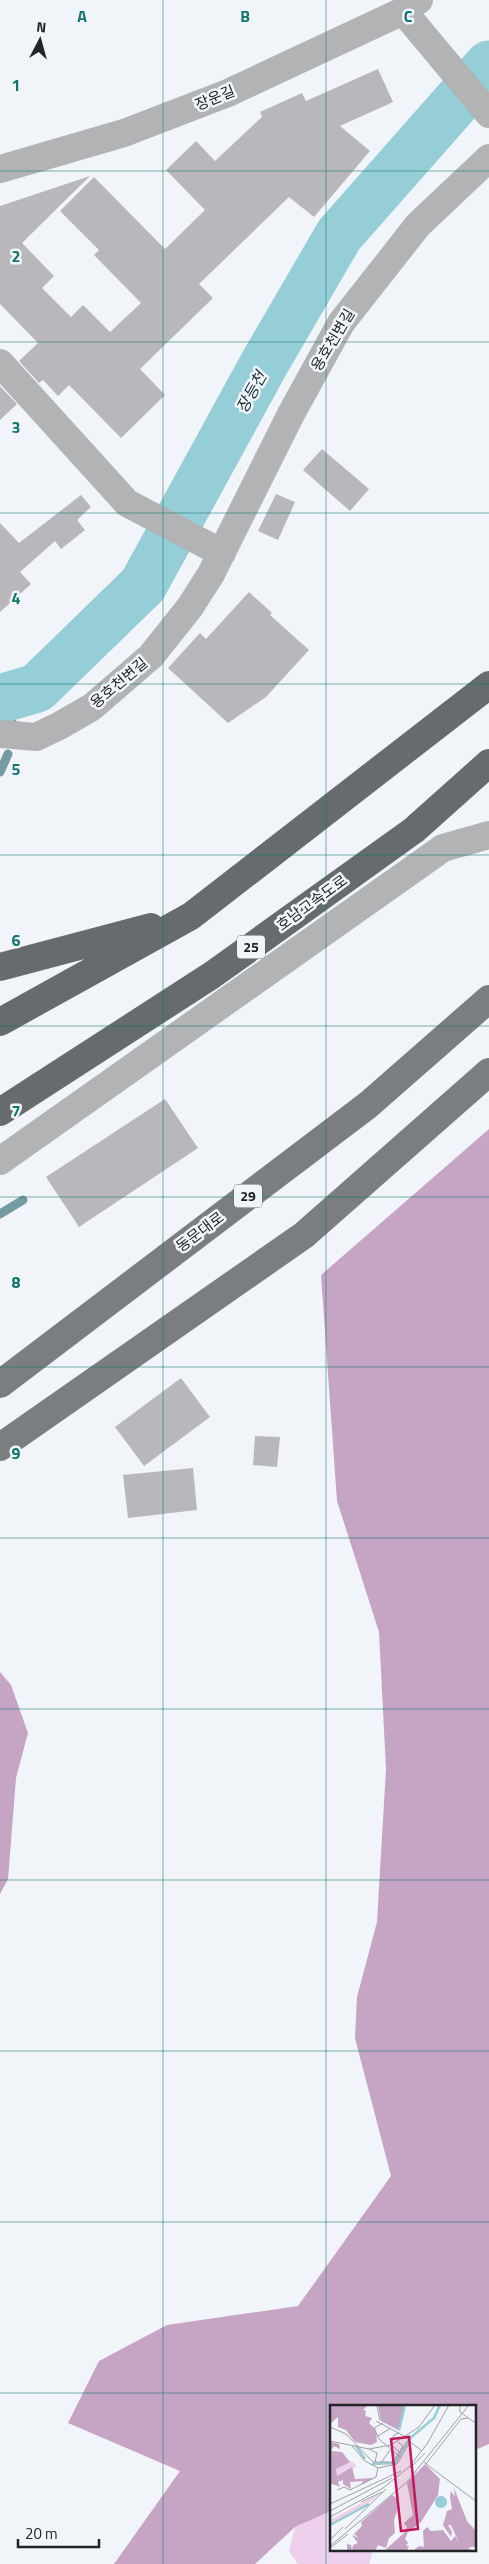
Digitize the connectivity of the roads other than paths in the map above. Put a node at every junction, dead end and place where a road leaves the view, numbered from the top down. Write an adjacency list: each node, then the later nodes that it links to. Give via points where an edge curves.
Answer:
1 (413, 13): 2 (street); 4 (street, 장운길, via 228,93 124,133)
2 (489, 114)
3 (489, 158): 6 (street, 용호천변길, via 418,226 341,323)
4 (0, 170)
5 (0, 363): 6 (street, via 128,503)
6 (216, 550): 8 (street, 용호천변길, via 190,607 151,656 92,706 36,737)
7 (489, 685): 11 (highway)
8 (0, 734)
9 (489, 764): 16 (highway, 호남고속도로 / 25, via 414,830 212,975)
10 (489, 835): 17 (street, via 443,848)
11 (191, 916): 12 (highway); 14 (highway)
12 (0, 967)
13 (489, 999): 18 (main road, 동문대로 / 29, via 368,1105)
14 (0, 1022)
15 (489, 1072): 19 (main road, via 304,1235)
16 (0, 1112)
17 (0, 1161)
18 (0, 1384)
19 (0, 1448)

